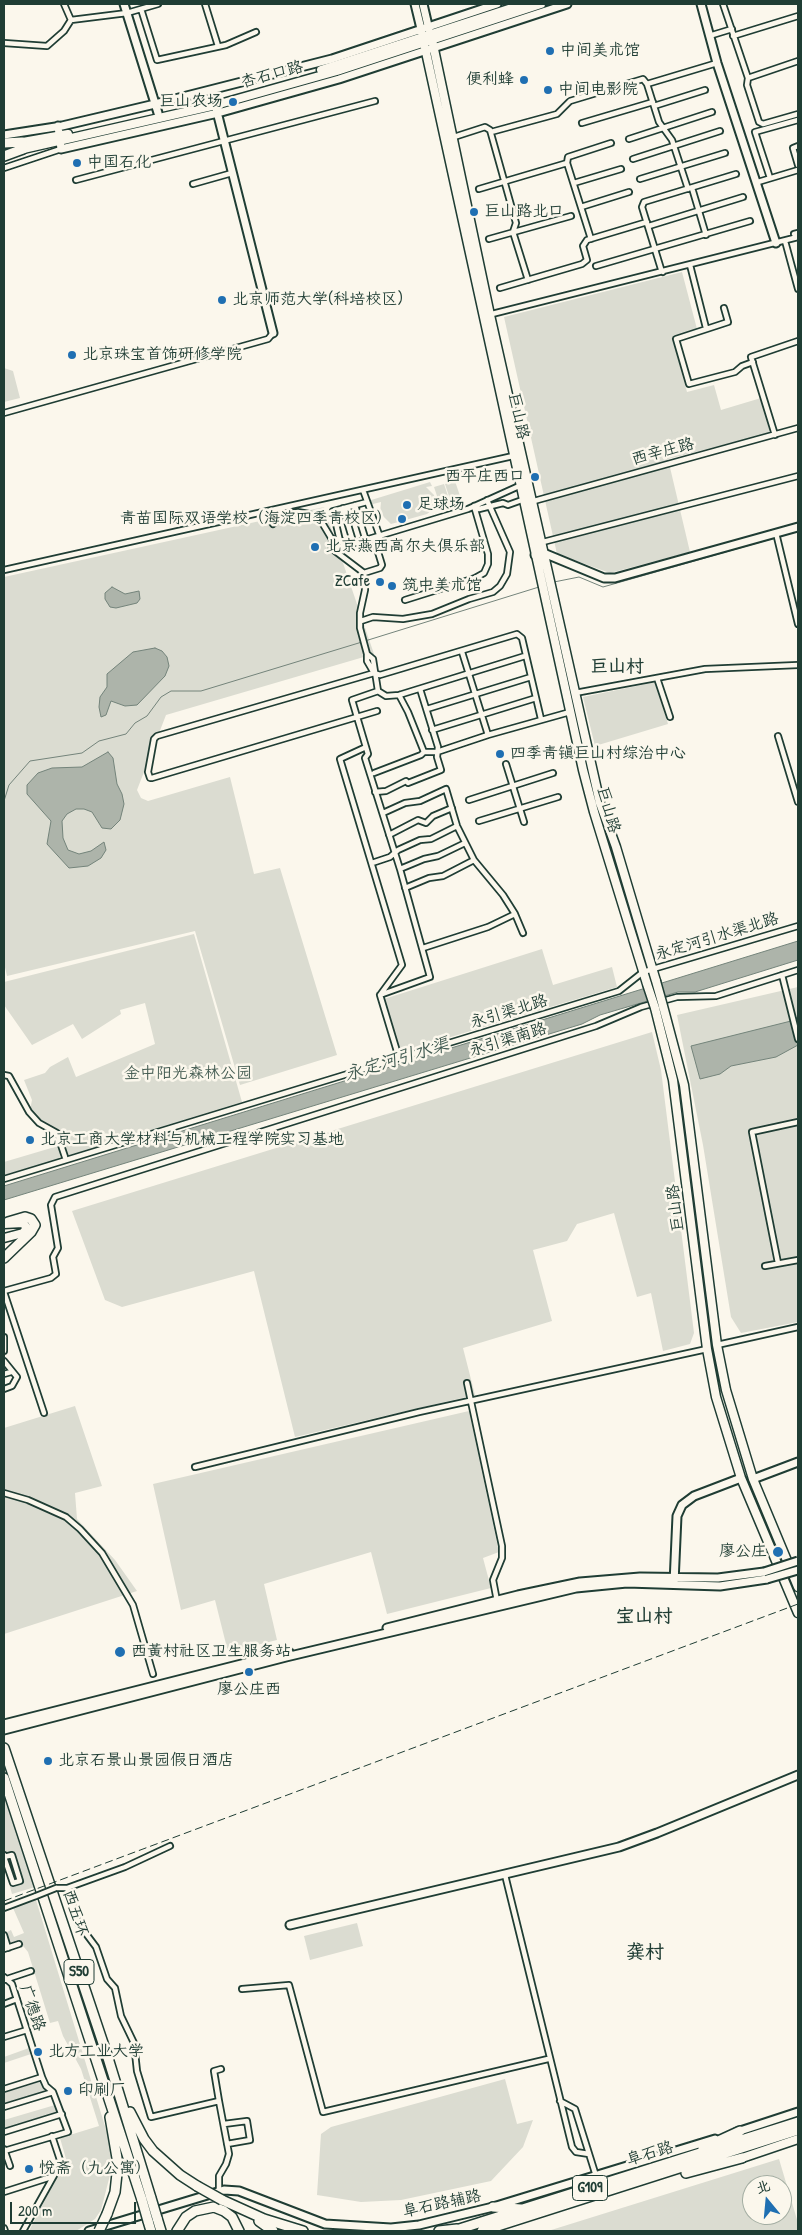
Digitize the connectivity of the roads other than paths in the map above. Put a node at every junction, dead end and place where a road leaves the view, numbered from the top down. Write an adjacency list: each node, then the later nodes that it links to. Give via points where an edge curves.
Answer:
1 (64, 4): 16 (street)
2 (124, 4): 14 (main road)
3 (158, 4): 13 (street)
4 (205, 4): 23 (street)
5 (415, 4): 21 (main road, 巨山路)
6 (423, 4): 21 (main road, 巨山路)
7 (497, 4): 21 (main road, 杏石口路)
8 (524, 4): 21 (main road, 杏石口路)
9 (541, 4): 21 (main road, 杏石口路)
10 (568, 4): 21 (main road, 杏石口路)
11 (701, 4): 19 (main road)
12 (724, 4): 17 (street)
13 (141, 9): 14 (street); 23 (street, via 157,60)
14 (127, 13): 16 (street); 31 (main road)
15 (798, 16): 20 (street)
16 (71, 20): 22 (street, via 64,31 46,46)
17 (732, 29): 19 (street); 20 (street)
18 (256, 32): 23 (street)
19 (709, 36): 25 (main road)
20 (734, 36): 26 (street)
21 (427, 39): 30 (main road, 杏石口路, via 336,71); 31 (main road, 杏石口路, via 332,59); 35 (main road, 杏石口路); 44 (main road, 巨山路); 94 (main road, 巨山路)
22 (4, 42)
23 (218, 46)
24 (798, 62): 26 (street)
25 (717, 63): 27 (street); 68 (main road)
26 (748, 78): 36 (street, via 759,122 763,124)
27 (647, 84): 32 (street); 42 (street, via 643,79 577,99 567,103 557,114)
28 (705, 90): 32 (street)
29 (375, 101): 47 (street)
30 (215, 102): 34 (main road, 杏石口路); 35 (main road); 46 (main road, 杏石口路)
31 (155, 104): 34 (main road); 39 (main road, 杏石口路)
32 (654, 104): 38 (street); 40 (street)
33 (712, 112): 40 (street)
34 (158, 113): 46 (main road, 杏石口路)
35 (218, 113): 46 (main road, 杏石口路); 47 (main road)
36 (798, 114)
37 (798, 120): 64 (street, via 755,132)
38 (582, 123)
39 (60, 126): 43 (main road, 杏石口路); 46 (main road)
40 (664, 128): 45 (street); 51 (street)
41 (720, 131): 51 (street)
42 (491, 132): 44 (street, via 485,127); 67 (street)
43 (4, 135)
44 (454, 137): 94 (main road, 巨山路)
45 (629, 139)
46 (60, 140): 50 (main road, 杏石口路); 59 (street)
47 (224, 140): 62 (main road); 65 (street)
48 (611, 143): 56 (street, via 568,157)
49 (4, 145): 50 (highway)
50 (23, 145): 54 (highway)
51 (674, 146): 55 (street); 58 (street)
52 (795, 146): 57 (street)
53 (725, 153): 58 (street)
54 (4, 155)
55 (633, 160)
56 (567, 163): 67 (street); 69 (street)
57 (798, 165)
58 (680, 167): 66 (street); 72 (street)
59 (4, 168)
60 (621, 168): 69 (street)
61 (798, 170): 64 (street)
62 (232, 173): 70 (street); 96 (main road)
63 (736, 174): 72 (street)
64 (770, 178): 68 (street)
65 (76, 180)
66 (640, 180)
67 (504, 182): 71 (street); 79 (street, via 516,223)
68 (758, 182): 85 (main road)
69 (574, 183): 75 (street)
70 (193, 184)
71 (479, 189)
72 (690, 189): 78 (street, via 644,202 642,207); 80 (street)
73 (629, 192): 75 (street)
74 (742, 197): 78 (street)
75 (581, 207): 83 (street)
76 (571, 216): 79 (street)
77 (750, 221): 80 (street)
78 (648, 224): 83 (street); 86 (street)
79 (513, 232): 82 (street); 90 (street)
80 (706, 235): 86 (street)
81 (797, 235): 84 (street)
82 (489, 239)
83 (591, 239): 90 (street, via 584,244 587,260 584,263)
84 (784, 241): 85 (street); 92 (street)
85 (776, 243): 87 (street)
86 (655, 249): 88 (street); 89 (street)
87 (690, 265): 89 (street); 95 (street)
88 (596, 266)
89 (664, 272): 94 (street)
90 (528, 280): 91 (street)
91 (500, 288)
92 (798, 289)
93 (724, 308): 95 (street, via 728,322)
94 (486, 316): 102 (main road, 巨山路); 109 (main road, 巨山路)
95 (706, 328): 98 (street, via 676,339 688,384 735,372)
96 (273, 333): 99 (street, via 268,339)
97 (798, 341): 98 (street, via 751,356)
98 (753, 362): 101 (street)
99 (4, 413)
100 (798, 428): 101 (street, 西辛庄路)
101 (775, 435): 109 (street, 西辛庄路)
102 (513, 456): 104 (main road, 巨山路); 105 (street)
103 (798, 476): 124 (street)
104 (519, 486): 106 (street); 108 (main road, 巨山路)
105 (363, 490): 110 (street); 129 (street)
106 (500, 493): 107 (street); 111 (street)
107 (487, 500): 113 (street); 114 (street)
108 (522, 500): 111 (street, via 508,505); 127 (main road, 巨山路)
109 (534, 501): 124 (main road, 巨山路)
110 (367, 502): 112 (street); 120 (street)
111 (504, 503): 114 (street)
112 (356, 505): 115 (street); 123 (street)
113 (474, 506): 114 (street, via 479,509); 120 (street); 131 (street, via 488,554 484,573)
114 (489, 506): 133 (street, via 510,552 507,574 500,586 493,592 432,614 403,619 373,616)
115 (343, 508): 119 (street); 122 (street, via 333,511)
116 (273, 524): 121 (street, via 284,514 309,514 321,521)
117 (798, 527): 118 (main road)
118 (776, 533): 128 (main road, via 616,578 604,578); 132 (street)
119 (352, 538)
120 (377, 538): 123 (street); 130 (street, via 382,565)
121 (333, 541): 122 (street); 126 (street, via 331,547)
122 (340, 541): 125 (street)
123 (366, 541): 125 (street)
124 (543, 542): 128 (main road, 巨山路)
125 (342, 547): 126 (street)
126 (335, 551): 130 (street)
127 (535, 554): 128 (main road); 150 (main road, 巨山路)
128 (546, 554): 144 (main road, 巨山路)
129 (4, 570)
130 (364, 573): 133 (street)
131 (405, 600)
132 (797, 618): 134 (street)
133 (361, 621): 138 (street, via 367,654 373,658)
134 (798, 624)
135 (462, 652): 136 (street, via 517,634 522,638); 138 (street, via 380,675); 139 (street)
136 (525, 656): 139 (street); 140 (street)
137 (798, 665): 141 (street, via 732,666)
138 (374, 673): 143 (street); 153 (street, via 157,736 148,772 152,778)
139 (469, 673): 142 (street); 145 (street)
140 (531, 677): 145 (street); 147 (street)
141 (657, 678): 144 (street); 152 (street)
142 (420, 688): 146 (street); 148 (street)
143 (378, 691): 146 (street, via 386,696); 153 (street, via 352,700)
144 (575, 693): 186 (main road, 巨山路, via 600,802)
145 (475, 694): 148 (street); 151 (street)
146 (399, 696): 159 (street)
147 (536, 698): 151 (street); 154 (street)
148 (427, 709): 155 (street)
149 (377, 711): 153 (street)
150 (570, 712): 154 (street); 188 (main road, 巨山路, via 594,812)
151 (482, 715): 155 (street); 156 (street)
152 (670, 717)
153 (356, 718): 158 (street)
154 (541, 719): 156 (street)
155 (432, 730): 160 (street)
156 (488, 735): 160 (street)
157 (778, 736): 168 (street)
158 (366, 747): 165 (street, via 368,754 364,758); 179 (street, via 340,759)
159 (424, 752): 160 (street); 162 (street, via 421,756)
160 (437, 752): 165 (street, via 441,770 408,784 406,781 386,791)
161 (506, 764): 164 (street)
162 (374, 773)
163 (553, 773): 164 (street)
164 (512, 786): 167 (street); 170 (street)
165 (375, 792): 171 (street)
166 (558, 797): 170 (street)
167 (469, 800)
168 (798, 802)
169 (452, 808): 171 (street, via 446,789); 174 (street); 175 (street, via 433,816 426,823 418,820)
170 (520, 808): 172 (street); 173 (street)
171 (383, 813): 175 (street)
172 (479, 821)
173 (524, 822)
174 (458, 826): 176 (street); 177 (street)
175 (389, 835): 177 (street)
176 (465, 843): 178 (street); 180 (street)
177 (394, 853): 179 (street); 180 (street)
178 (474, 860): 181 (street, via 443,876); 182 (street)
179 (372, 863): 190 (street, via 402,965)
180 (400, 869): 181 (street)
181 (405, 888): 185 (street)
182 (515, 914): 184 (street); 185 (street, via 488,927)
183 (798, 926): 186 (street, 永定河引水渠北路)
184 (523, 934)
185 (423, 948): 190 (street, via 430,978)
186 (652, 969): 188 (street, 永定河引水渠北路); 207 (main road, 巨山路, bridge, via 684,1085)
187 (798, 970): 189 (street, 永引渠南路)
188 (643, 972): 192 (street, 永引渠北路, via 619,991); 208 (main road, 巨山路, bridge, via 673,1080)
189 (782, 975): 191 (street); 204 (street, 永引渠南路, via 716,996 677,997 641,1007 596,1026 55,1197 51,1205 58,1248 54,1257 54,1276)
190 (380, 995): 192 (street)
191 (798, 1039)
192 (399, 1058): 196 (street, 永引渠北路)
193 (4, 1075): 195 (street, via 9,1076 29,1112 39,1123 57,1133)
194 (798, 1122): 202 (street, via 752,1132)
195 (65, 1157)
196 (4, 1179)
197 (6, 1223): 198 (main road, via 16,1227); 199 (main road, via 24,1223 27,1228 24,1233); 200 (highway, via 25,1217 35,1225)
198 (4, 1233)
199 (4, 1238)
200 (4, 1258)
201 (798, 1260): 202 (street)
202 (778, 1263): 203 (street)
203 (765, 1266)
204 (4, 1292): 216 (street)
205 (798, 1327): 207 (street)
206 (4, 1337): 209 (street)
207 (717, 1345): 220 (main road, 巨山路, via 729,1404)
208 (707, 1349): 215 (street); 219 (main road, 巨山路, via 716,1397)
209 (4, 1350)
210 (4, 1361): 211 (street)
211 (12, 1372): 212 (street); 214 (street, via 16,1380)
212 (4, 1374)
213 (467, 1383): 215 (street)
214 (4, 1389)
215 (471, 1401): 218 (street); 227 (street, via 502,1546 502,1558 492,1580)
216 (44, 1413)
217 (798, 1462): 220 (main road)
218 (195, 1467)
219 (741, 1478): 225 (main road, via 694,1496 682,1505 677,1516); 228 (main road, 巨山路)
220 (753, 1479): 226 (main road, 巨山路)
221 (4, 1493): 229 (street, via 66,1517 102,1553 133,1605)
222 (798, 1561): 224 (main road, bridge)
223 (798, 1570): 224 (main road, bridge)
224 (765, 1575): 225 (main road)
225 (674, 1582): 227 (main road, via 608,1578); 230 (main road, via 576,1588)
226 (798, 1587)
227 (497, 1601): 230 (main road, via 208,1671)
228 (798, 1613)
229 (153, 1674)
230 (34, 1719): 231 (main road); 232 (main road)
231 (4, 1724)
232 (4, 1730)
233 (4, 1748): 252 (highway, 西五环 / S50)
234 (798, 1775): 238 (main road, via 638,1840)
235 (4, 1778): 254 (highway, 西五环 / S50)
236 (170, 1846): 239 (street, via 126,1867)
237 (4, 1856): 237 (street, via 13,1883 20,1881 12,1854)
238 (505, 1875): 241 (main road); 253 (street)
239 (67, 1888): 240 (street, bridge, via 56,1888); 259 (street, via 78,1923 96,1947 107,1979 115,1988 121,2016 134,2043 137,2071 151,2117)
240 (4, 1908)
241 (290, 1925)
242 (4, 1935): 244 (street)
243 (19, 1944): 244 (street)
244 (6, 1948)
245 (31, 1971): 246 (street)
246 (5, 1979): 248 (street, 广德路, via 12,1984)
247 (242, 1989): 253 (street, via 289,1985 323,2112)
248 (17, 1999): 249 (street); 250 (street, 广德路)
249 (4, 2004)
250 (27, 2030): 251 (street); 256 (street, 广德路)
251 (4, 2037)
252 (108, 2058): 282 (highway, bridge, via 144,2139 167,2165 197,2186); 283 (highway, 西五环 / S50)
253 (548, 2059): 260 (street)
254 (98, 2061): 283 (highway, 西五环 / S50); 291 (highway, bridge, via 118,2164 115,2192)
255 (221, 2069): 259 (street, via 214,2071)
256 (42, 2077): 257 (street); 258 (street, 广德路)
257 (4, 2089)
258 (53, 2092): 261 (street); 263 (street, 广德路)
259 (219, 2100): 265 (street)
260 (560, 2101): 274 (street, via 575,2109); 274 (street, via 572,2147 576,2152)
261 (4, 2107)
262 (798, 2112): 267 (main road, 阜石路辅路)
263 (62, 2114): 268 (street); 269 (street, 广德路, via 68,2132)
264 (798, 2122): 272 (highway, 阜石路 / G109)
265 (224, 2124): 271 (street); 271 (street, via 247,2121 250,2140)
266 (798, 2130): 272 (highway, 阜石路 / G109)
267 (740, 2131): 276 (highway); 278 (main road, 阜石路辅路)
268 (4, 2132)
269 (52, 2136): 273 (street); 279 (street, via 61,2163)
270 (798, 2139): 275 (main road)
271 (227, 2144): 282 (street, via 229,2154 218,2180)
272 (729, 2149): 276 (highway, 阜石路 / G109); 280 (highway, 阜石路 / G109)
273 (4, 2150): 277 (street)
274 (589, 2154): 278 (street)
275 (742, 2158): 280 (highway)
276 (673, 2162): 285 (highway, 阜石路 / G109)
277 (10, 2166)
278 (596, 2176): 284 (main road, 阜石路辅路)
279 (51, 2177): 281 (street); 289 (street)
280 (648, 2179): 300 (highway, 阜石路 / G109)
281 (4, 2192)
282 (221, 2196): 284 (main road, 阜石路辅路, via 239,2191 325,2224 391,2228 419,2225); 286 (highway); 290 (main road, 阜石路辅路)
283 (146, 2199): 287 (highway, 西五环 / S50, bridge)
284 (493, 2207): 285 (highway)
285 (524, 2209): 288 (highway, 阜石路 / G109)
286 (242, 2210): 296 (highway); 297 (highway)
287 (152, 2219): 292 (highway, 西五环 / S50); 293 (highway, 西五环 / S50)
288 (463, 2228): 298 (highway); 299 (highway, 阜石路 / G109)
289 (24, 2231)
290 (89, 2231)
291 (99, 2231)
292 (151, 2231)
293 (161, 2231)
294 (177, 2231): 295 (highway, via 194,2211 214,2207 232,2217)
295 (239, 2231)
296 (273, 2231)
297 (303, 2231)
298 (439, 2231)
299 (453, 2231)
300 (482, 2231)

